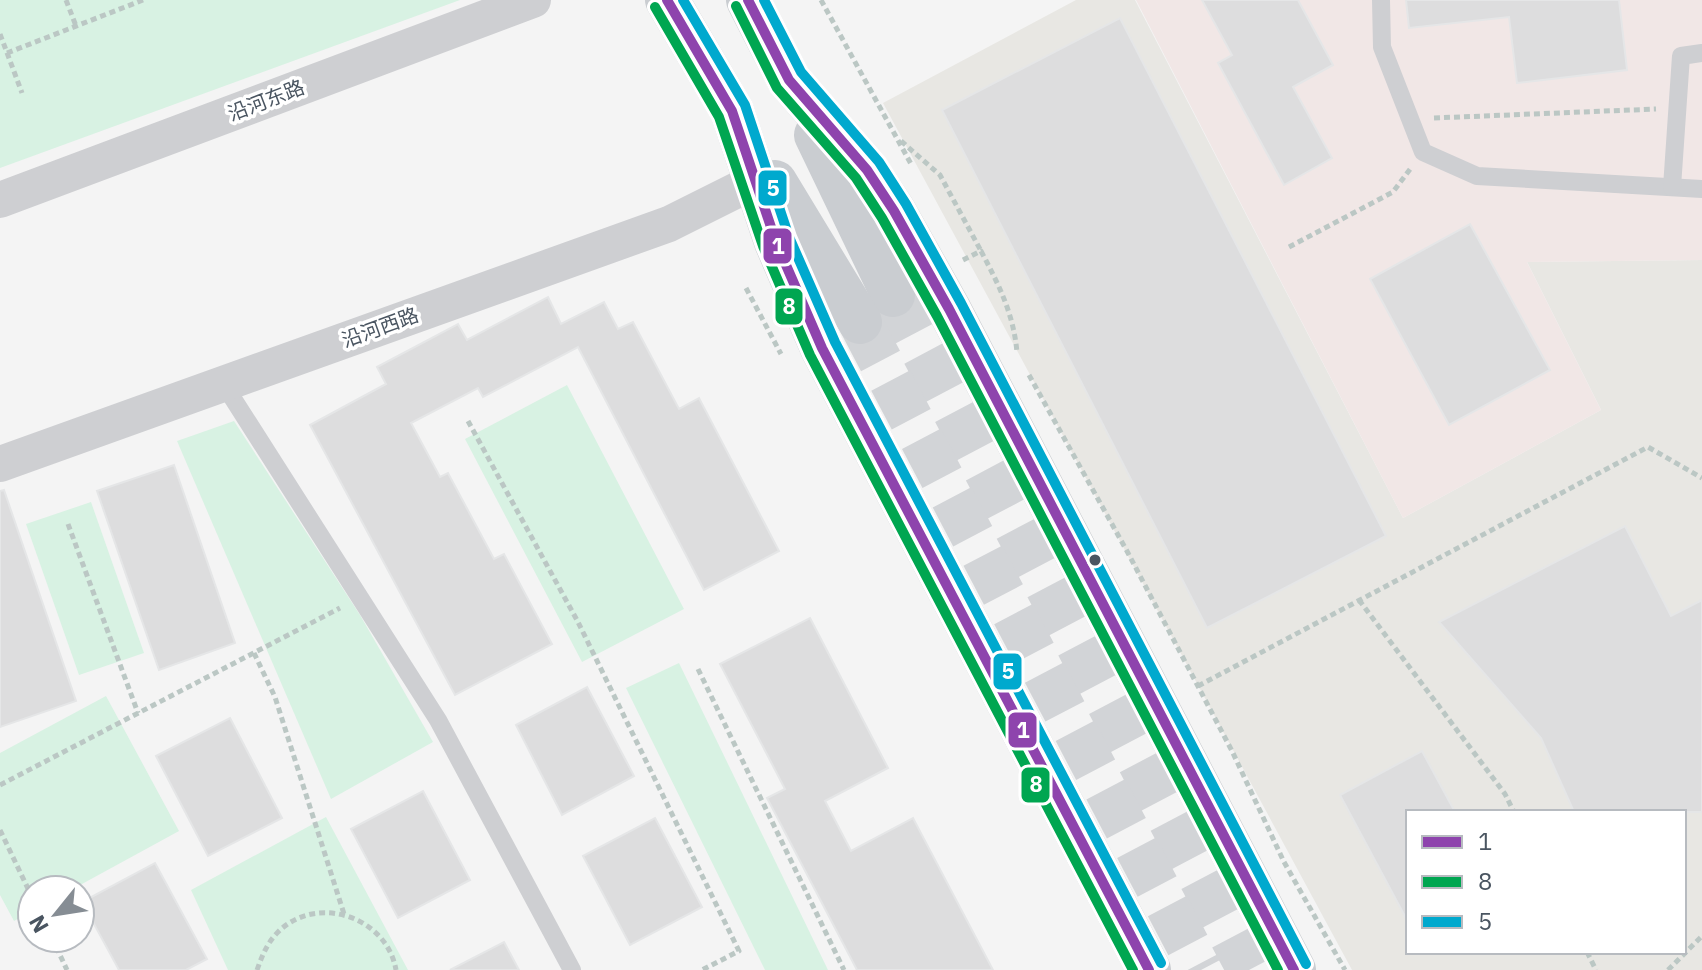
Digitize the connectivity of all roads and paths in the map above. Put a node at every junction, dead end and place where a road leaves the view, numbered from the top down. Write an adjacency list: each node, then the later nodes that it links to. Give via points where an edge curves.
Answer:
1 (66, 0): 7 (path)
2 (143, 0): 7 (path)
3 (533, 0): 21 (street, 沿河东路)
4 (667, 0): 14 (main road)
5 (748, 0): 11 (main road)
6 (1381, 0): 15 (lane, via 1382,47)
7 (76, 26): 9 (path)
8 (0, 34): 9 (path)
9 (7, 53): 12 (path)
10 (1702, 53): 13 (lane, via 1681,56)
11 (789, 80): 14 (main road, via 876,308); 53 (main road, via 867,170 894,211)
12 (22, 93)
13 (1677, 108): 15 (path); 19 (lane)
14 (732, 111): 18 (main road)
15 (1410, 119): 17 (lane)
16 (895, 136): 23 (path, via 940,175)
17 (1423, 152): 19 (lane, via 1477,176); 22 (path, via 1393,192)
18 (755, 181): 28 (street, 沿河西路, via 669,224); 52 (main road, via 822,348)
19 (1672, 187): 20 (lane)
20 (1702, 189)
21 (0, 200)
22 (1289, 247)
23 (981, 251)
24 (991, 270): 26 (path, via 1014,325)
25 (746, 288): 27 (path)
26 (1017, 353)
27 (781, 354)
28 (223, 383): 30 (street, 沿河西路); 33 (lane)
29 (468, 421): 50 (path, via 578,622 739,951)
30 (0, 464)
31 (1702, 478): 34 (path, via 1648,447)
32 (68, 524): 38 (path)
33 (360, 597): 35 (path); 49 (lane, via 438,720)
34 (1359, 600): 37 (path); 40 (path)
35 (254, 653): 38 (path); 43 (path, via 275,697)
36 (698, 669): 51 (path)
37 (1198, 686)
38 (138, 713): 39 (path)
39 (0, 785)
40 (1513, 810)
41 (0, 830): 42 (path)
42 (21, 874)
43 (344, 914): 47 (path, via 299,918 279,931); 48 (path, via 384,940)
44 (1702, 936): 45 (path)
45 (1686, 952)
46 (1684, 954): 54 (path)
47 (257, 970)
48 (396, 970)
49 (572, 970)
50 (702, 970)
51 (844, 970)
52 (1149, 970)
53 (1294, 970)
54 (1668, 970)

